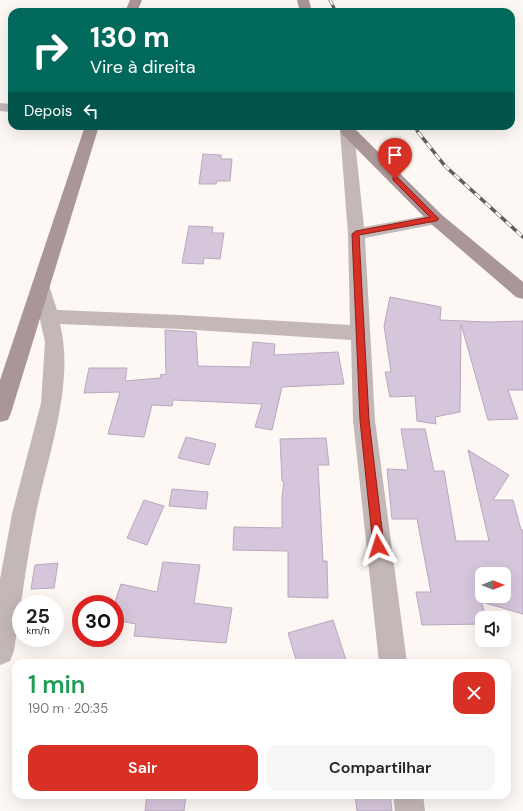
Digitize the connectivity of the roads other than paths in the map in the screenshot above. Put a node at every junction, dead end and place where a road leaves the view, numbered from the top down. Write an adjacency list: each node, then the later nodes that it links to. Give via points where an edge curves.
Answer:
1 (91, 130): 6 (street)
2 (346, 130): 5 (street)
3 (347, 130): 4 (street)
4 (436, 219): 5 (street); 7 (street)
5 (356, 234): 9 (street)
6 (41, 284): 8 (street); 10 (street)
7 (523, 292)
8 (49, 317): 9 (street); 11 (street, via 55,342 51,403 24,514)
9 (361, 333): 12 (street, via 364,420)
10 (0, 413)
11 (0, 651)
12 (393, 659)
13 (408, 799): 14 (street)
14 (410, 811)

